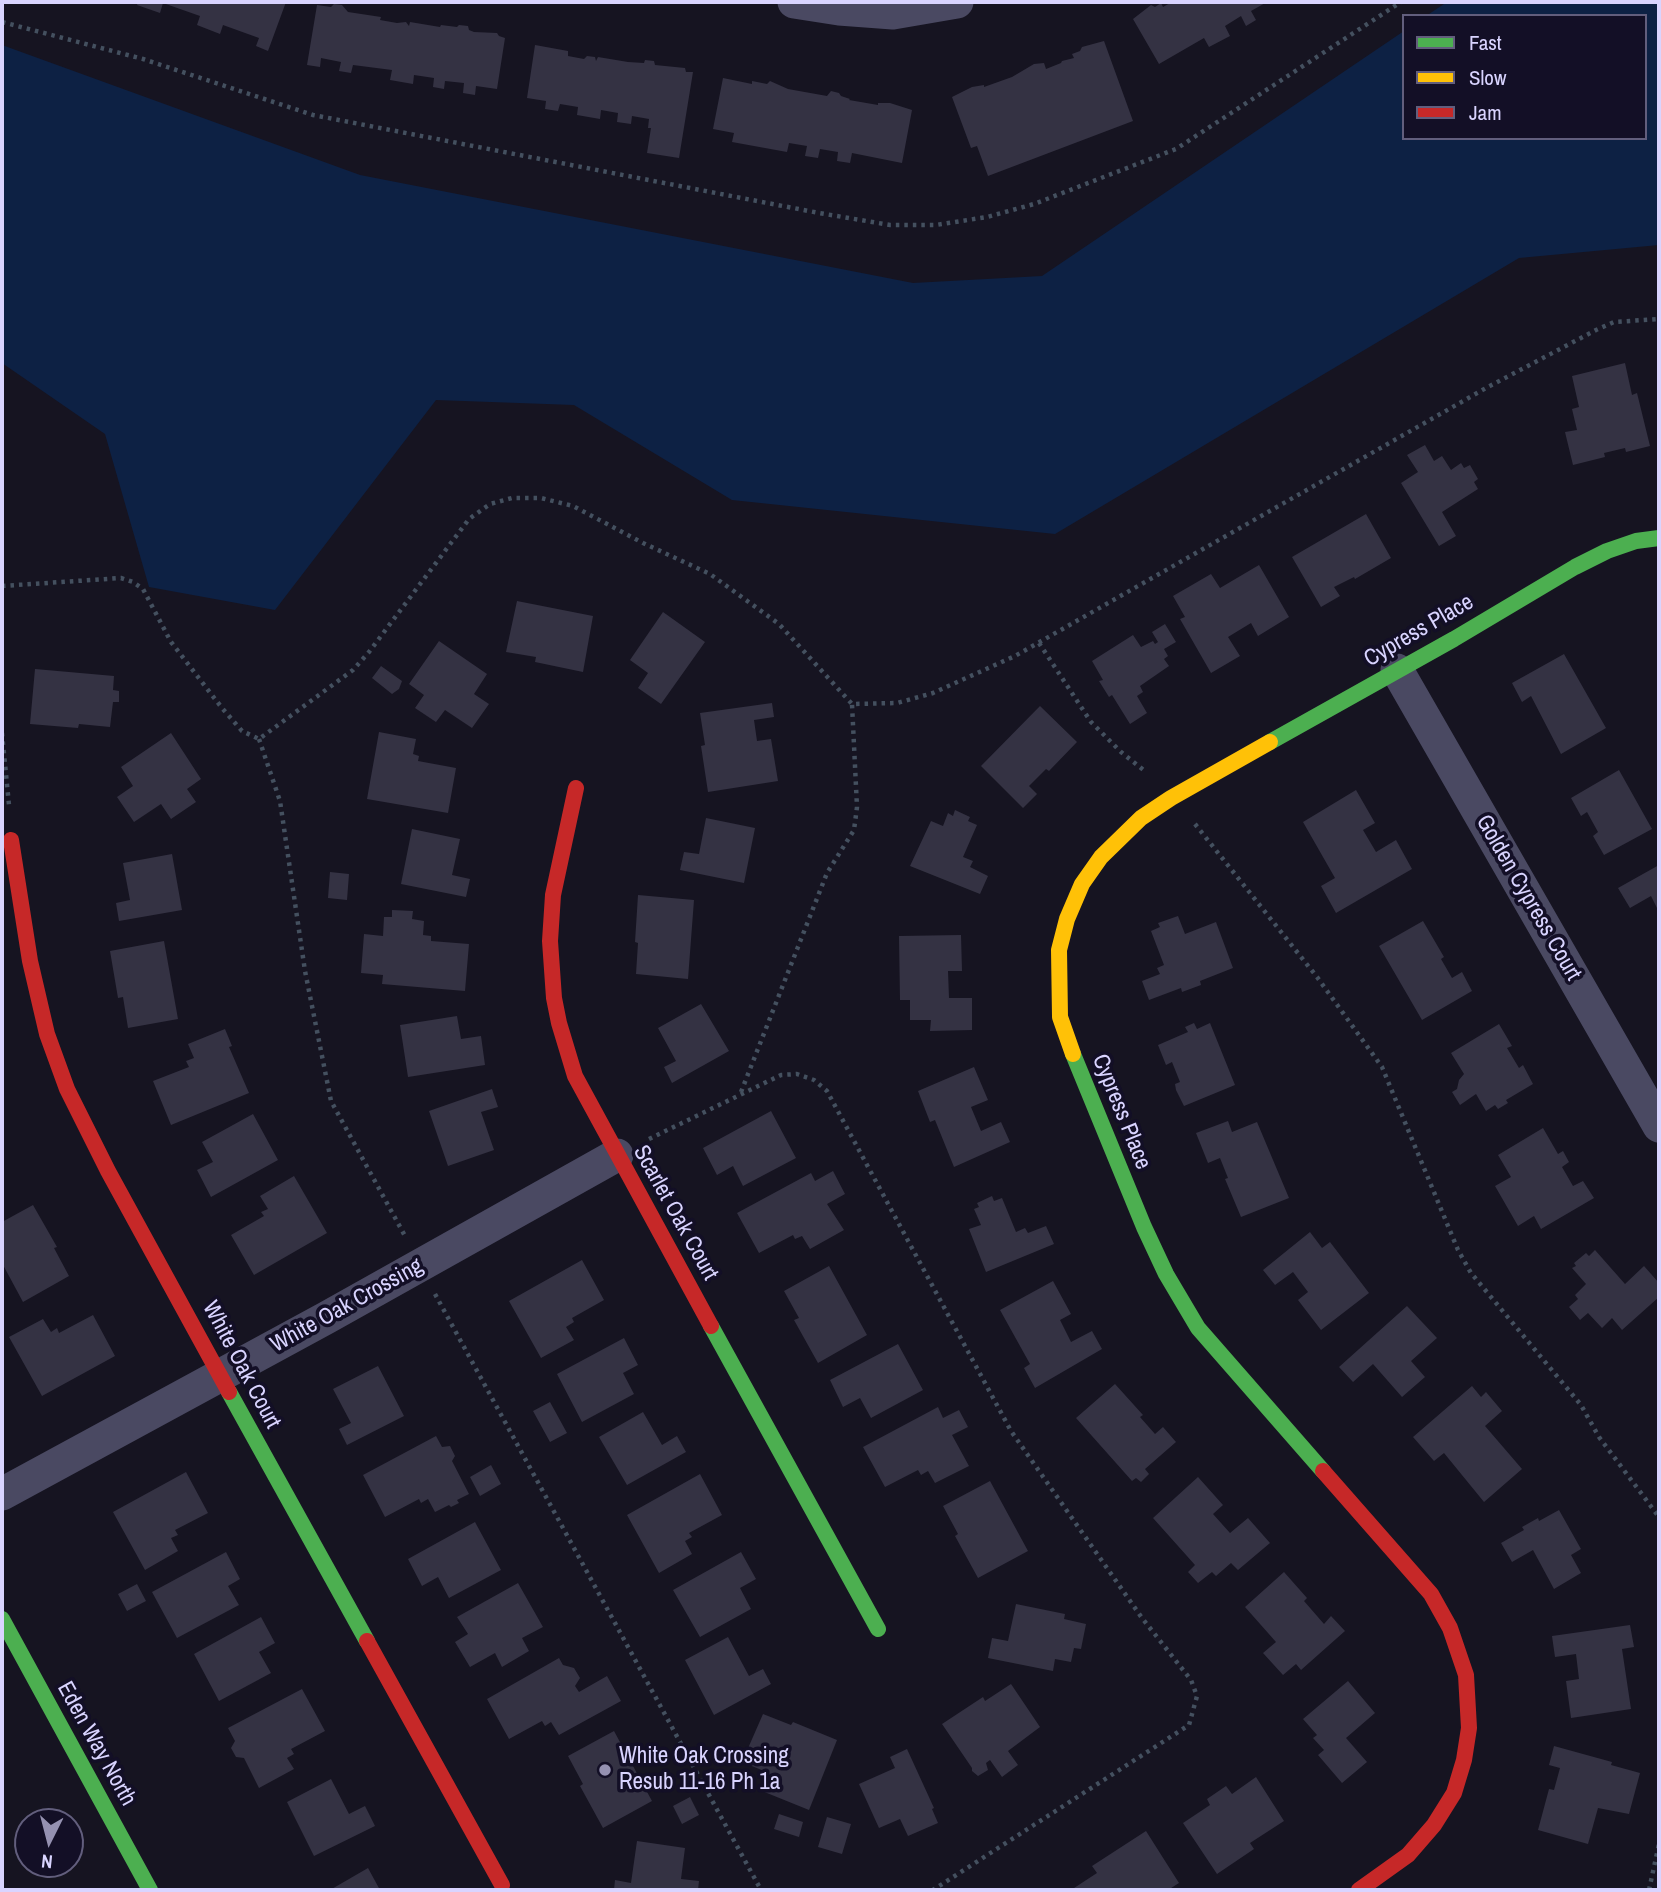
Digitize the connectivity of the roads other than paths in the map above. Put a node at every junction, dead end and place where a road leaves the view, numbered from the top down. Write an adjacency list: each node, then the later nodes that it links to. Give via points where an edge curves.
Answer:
1 (794, 2): 3 (street)
2 (957, 2): 3 (street, via 893,13)
3 (840, 5)
4 (1659, 538): 5 (street, Cypress Place, via 1607,551)
5 (1397, 670): 8 (street, Golden Cypress Court); 16 (street, Cypress Place, via 1141,818 1101,856 1082,884 1059,950 1060,1017 1068,1042 1166,1274 1198,1328 1431,1594 1450,1628 1466,1675 1469,1728 1454,1793 1408,1855)
6 (576, 788): 9 (street, Scarlet Oak Court, via 553,895 554,999 576,1076)
7 (11, 840): 10 (street, White Oak Court, via 30,961 47,1034 67,1089)
8 (1659, 1126)
9 (617, 1155): 10 (street, White Oak Crossing); 13 (street, Scarlet Oak Court)
10 (219, 1376): 11 (street, White Oak Crossing); 14 (street, White Oak Court)
11 (2, 1494)
12 (2, 1619): 15 (street, Eden Way North)
13 (878, 1629)
14 (502, 1885)
15 (150, 1890)
16 (1359, 1890)

